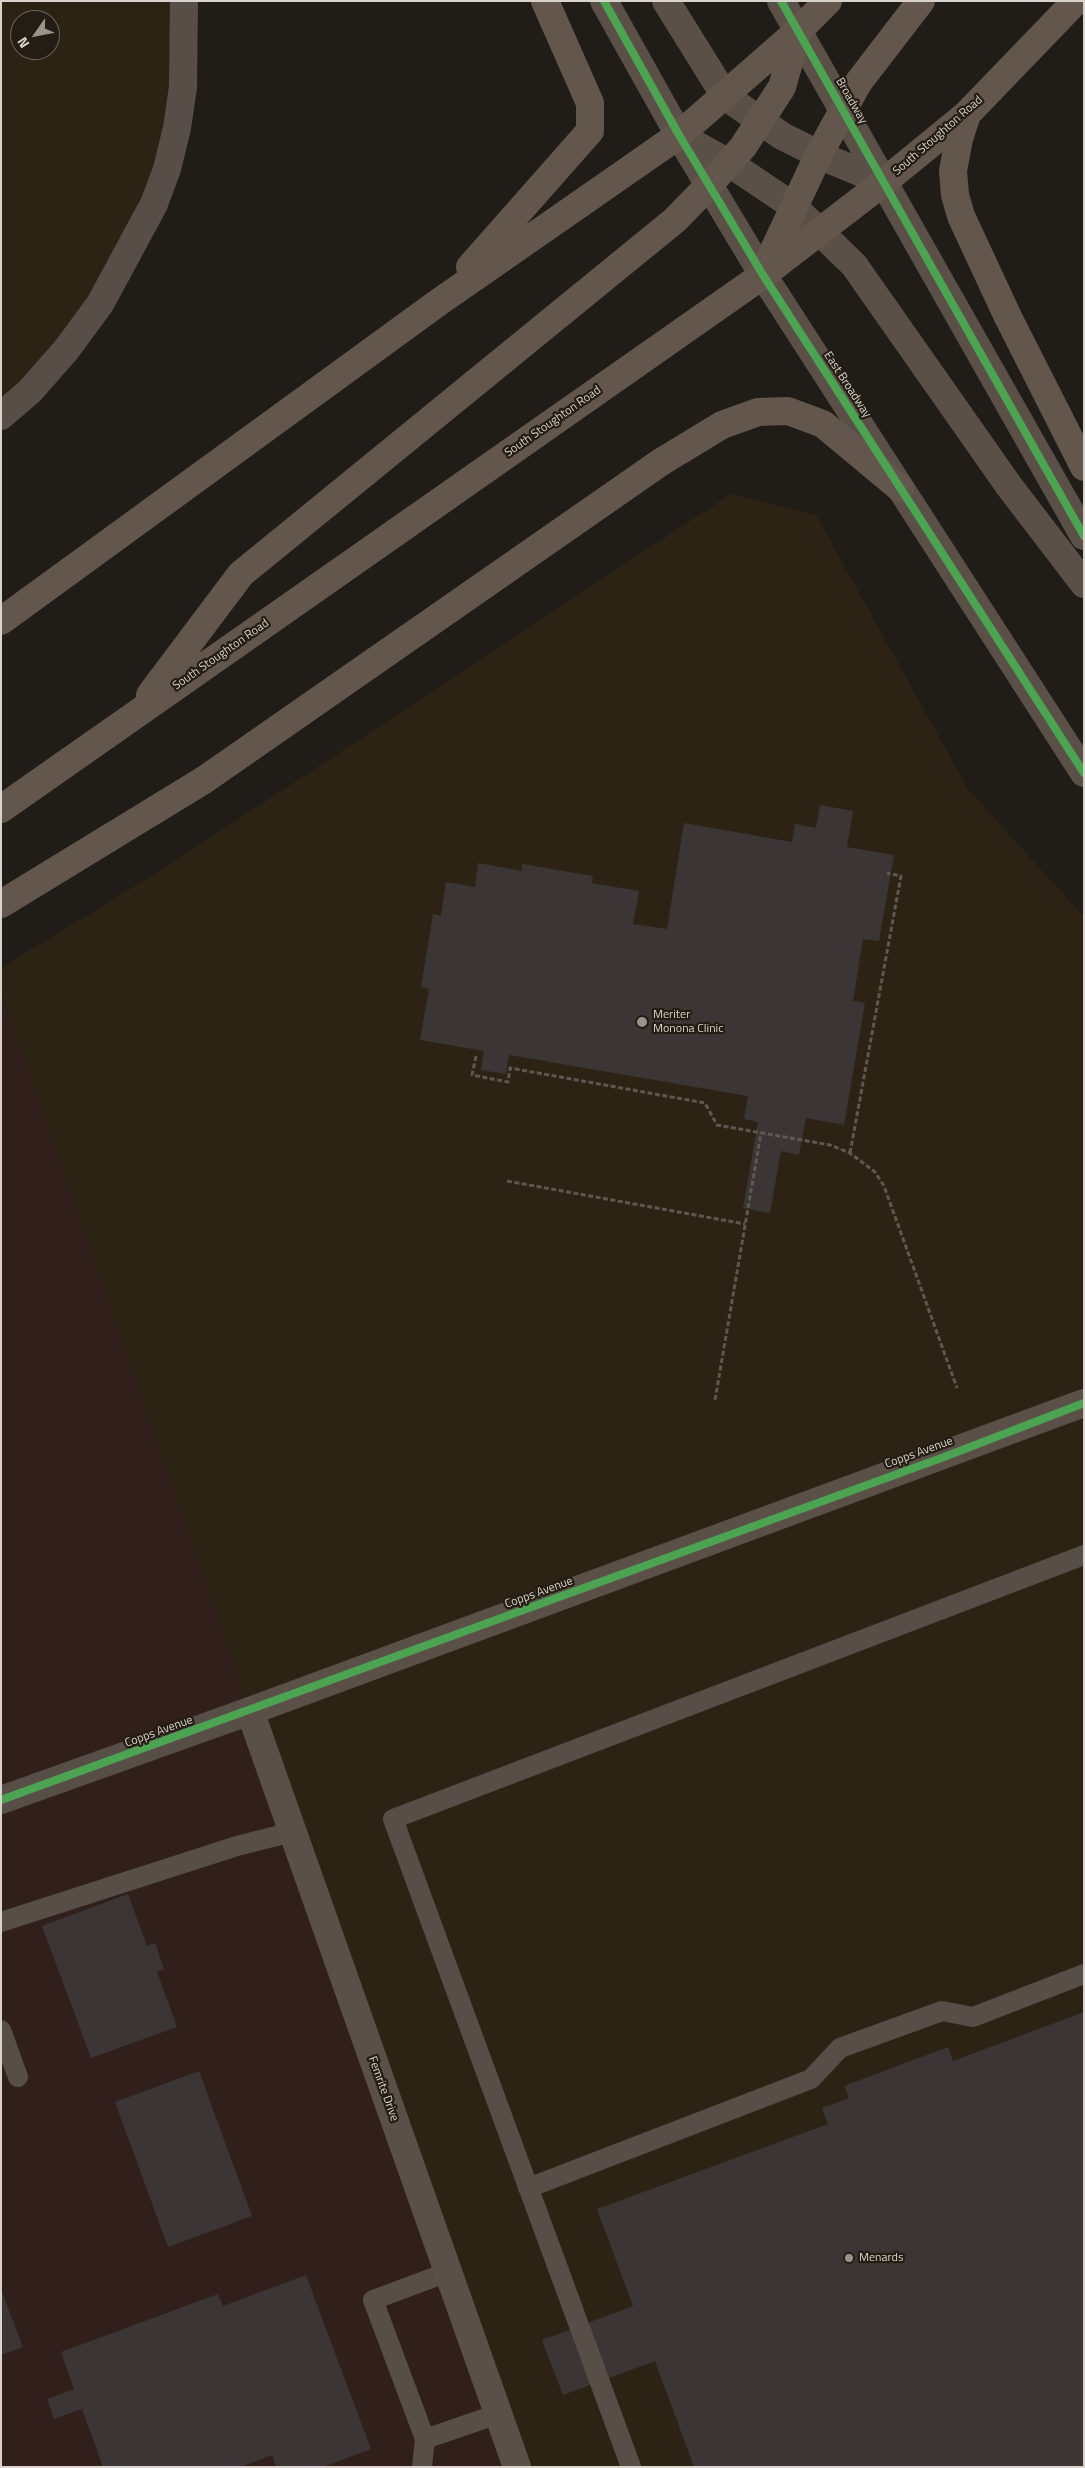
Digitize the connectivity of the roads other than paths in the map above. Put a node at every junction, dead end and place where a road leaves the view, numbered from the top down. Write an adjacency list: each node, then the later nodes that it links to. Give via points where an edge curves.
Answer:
1 (184, 1): 23 (street, via 183,87 179,120 154,204 100,304 30,392)
2 (545, 1): 22 (main road, via 590,102 590,131)
3 (604, 1): 14 (street, East Broadway)
4 (666, 1): 10 (street)
5 (782, 1): 9 (street)
6 (828, 1): 9 (main road)
7 (921, 1): 11 (main road, via 858,83)
8 (1076, 1): 12 (main road, South Stoughton Road)
9 (798, 31): 10 (main road); 11 (street, Broadway); 13 (main road, via 782,87)
10 (726, 96): 13 (street); 14 (main road)
11 (843, 110): 15 (main road); 17 (street, Broadway)
12 (967, 114): 17 (main road, South Stoughton Road); 24 (main road, via 953,171 961,216)
13 (760, 120): 15 (street, via 782,136); 16 (main road)
14 (679, 135): 16 (street); 18 (street, East Broadway); 22 (main road)
15 (819, 154): 17 (street); 19 (main road)
16 (729, 163): 18 (main road); 19 (street)
17 (884, 182): 20 (main road, South Stoughton Road); 26 (street)
18 (709, 185): 21 (street, East Broadway); 29 (main road, via 675,220 241,574)
19 (793, 206): 20 (street); 21 (main road)
20 (819, 230): 21 (main road, South Stoughton Road); 27 (street, via 854,265 1010,486)
21 (763, 275): 25 (street, East Broadway); 29 (main road, South Stoughton Road)
22 (439, 302): 28 (main road)
23 (1, 416)
24 (1084, 467)
25 (900, 488): 30 (street, East Broadway); 32 (main road, via 824,424 788,411 758,412 722,425 661,462 204,780)
26 (1084, 536)
27 (1084, 584)
28 (1, 621)
29 (134, 715): 31 (main road, South Stoughton Road)
30 (1084, 773)
31 (1, 809)
32 (1, 904)
33 (1084, 1403): 35 (street, Copps Avenue)
34 (1084, 1556): 42 (lane, via 393,1820)
35 (250, 1711): 36 (street, Copps Avenue); 37 (street, Femrite Drive)
36 (1, 1800)
37 (292, 1832): 38 (lane, via 237,1846); 43 (street, Femrite Drive)
38 (1, 1922)
39 (1084, 1974): 42 (lane, via 973,2017 942,2011 840,2048 811,2079)
40 (1, 2030): 41 (lane)
41 (18, 2077)
42 (528, 2188): 48 (lane)
43 (448, 2272): 44 (street, Femrite Drive); 45 (lane, via 373,2300)
44 (498, 2414): 45 (lane); 47 (street, Femrite Drive)
45 (425, 2439): 46 (lane)
46 (422, 2467)
47 (517, 2467)
48 (631, 2467)

